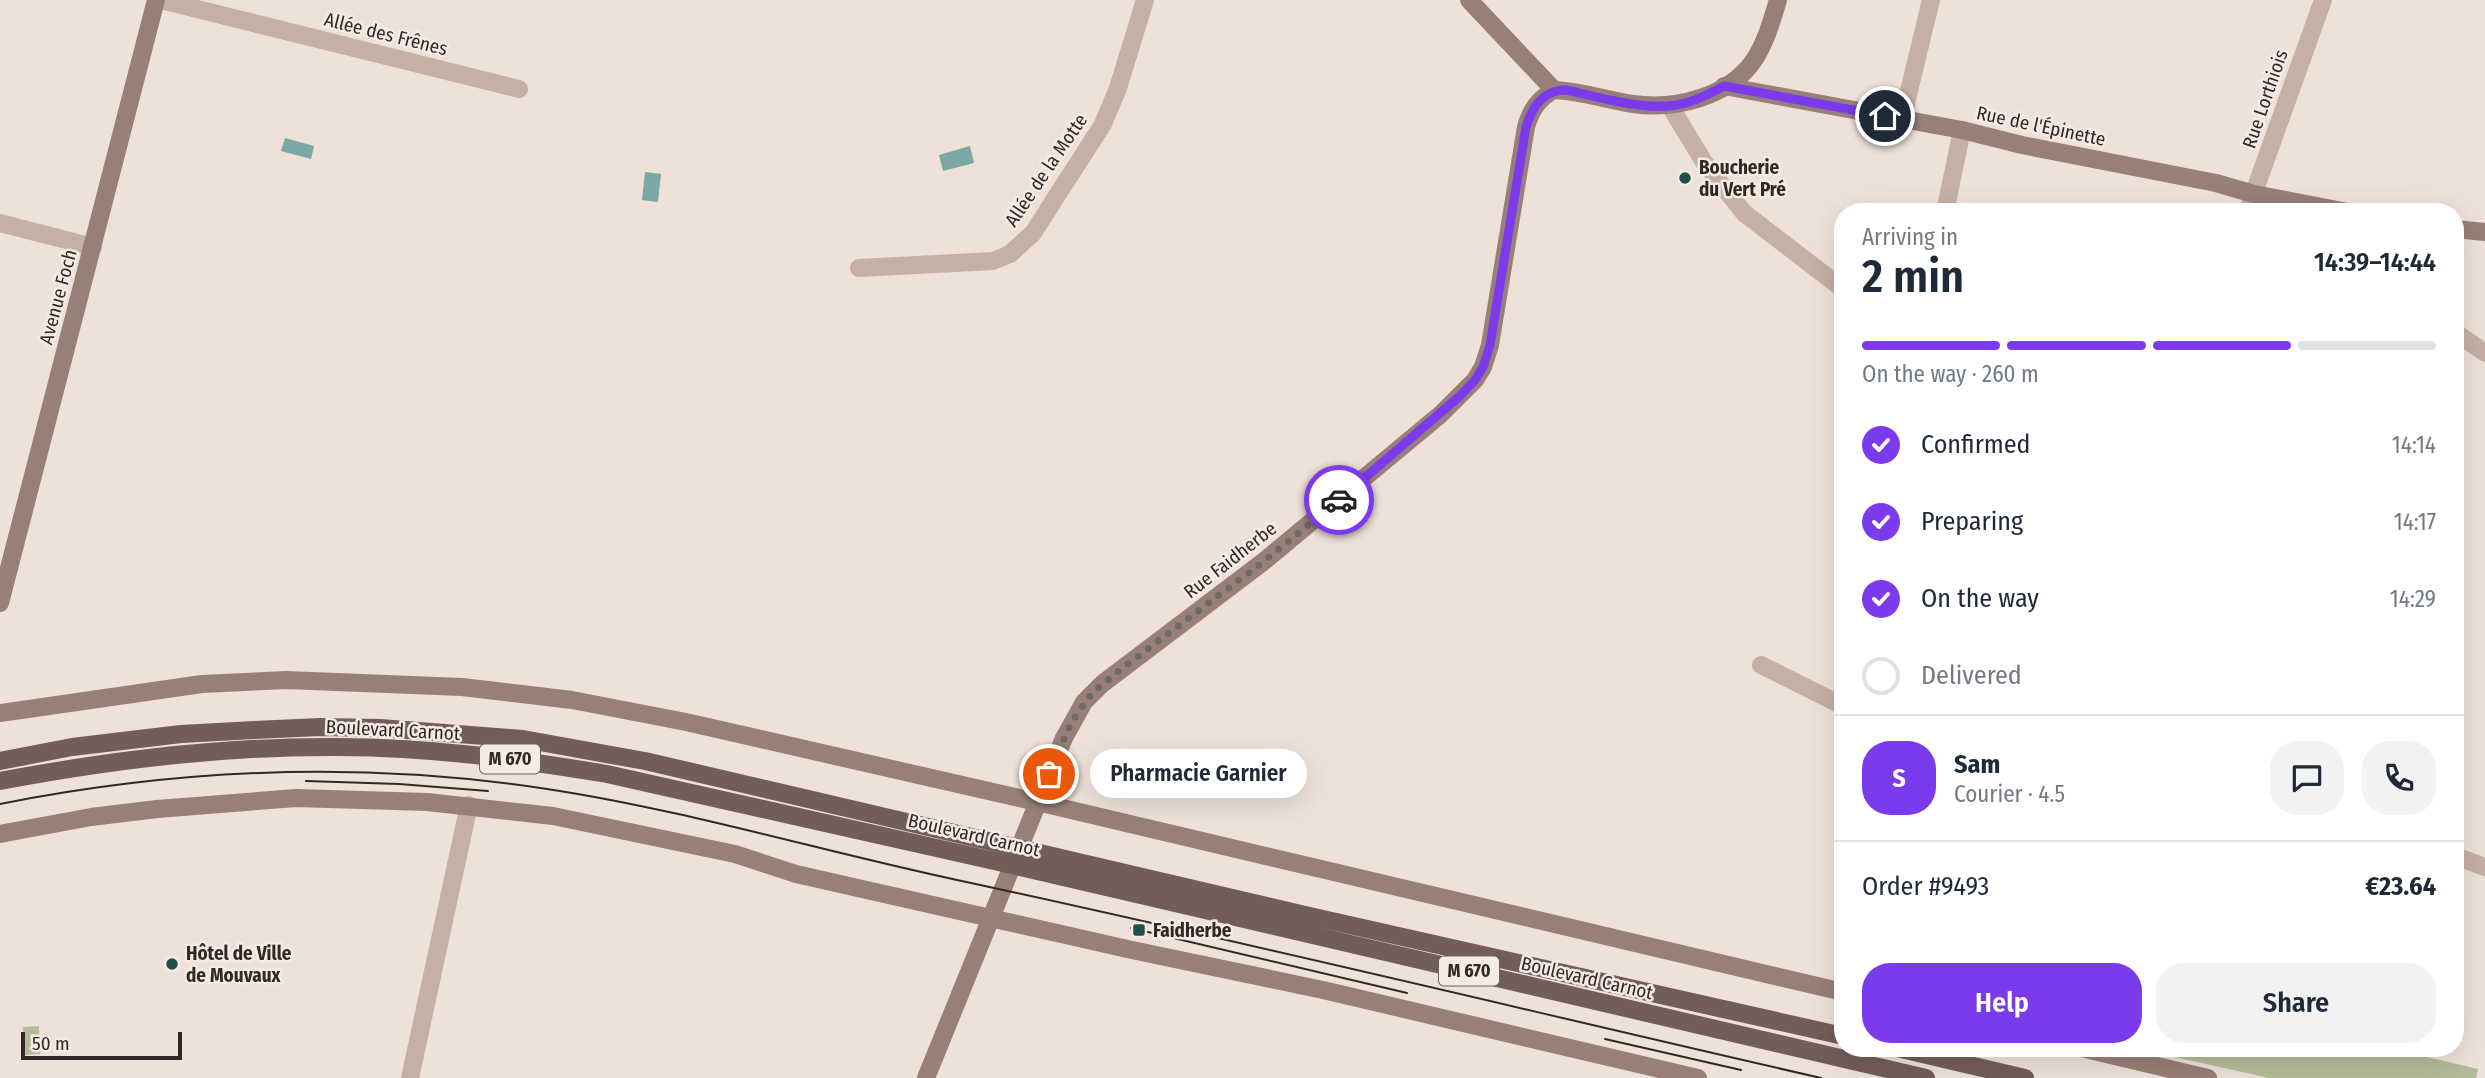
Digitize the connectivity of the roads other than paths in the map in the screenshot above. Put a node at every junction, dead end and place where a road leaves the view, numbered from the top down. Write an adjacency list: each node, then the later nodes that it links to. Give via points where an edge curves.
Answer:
1 (158, 0): 8 (street, Allée des Frênes); 20 (street, Avenue Foch)
2 (1145, 0): 21 (street, Allée de la Motte, via 1111,108 1049,211 1020,247 993,261)
3 (1469, 0): 9 (street)
4 (1778, 0): 7 (street, via 1753,62)
5 (1931, 0): 11 (street)
6 (2323, 0): 13 (street, Rue Lorthiois)
7 (1724, 86): 10 (street); 11 (street, Rue de l'Épinette)
8 (519, 89)
9 (1554, 90): 10 (street); 31 (street, Rue Faidherbe, via 1538,102 1526,127 1490,345 1475,380 1441,414 1263,562 1092,693 1071,723)
10 (1670, 106): 22 (street, via 1704,162 1744,212)
11 (1902, 120): 12 (street, Rue de l'Épinette)
12 (1962, 131): 13 (street, Rue de l'Épinette); 14 (street)
13 (2254, 194): 15 (street, Rue Lorthiois); 16 (street, Rue de l'Épinette)
14 (1947, 203)
15 (2250, 203)
16 (2301, 203)
17 (0, 223): 20 (street)
18 (2464, 230): 19 (street)
19 (2485, 232)
20 (93, 247): 25 (street, Avenue Foch)
21 (859, 268)
22 (1834, 282)
23 (2464, 338): 24 (street)
24 (2485, 353)
25 (0, 603)
26 (1761, 665): 27 (street)
27 (1834, 702)
28 (0, 713): 31 (street, via 229,682 310,680 462,687 623,709)
29 (0, 761): 34 (main road, Boulevard Carnot / M 670, via 181,734 320,727 471,734 645,761)
30 (0, 781): 36 (main road, Boulevard Carnot / M 670, via 234,750 338,747 491,756 607,774)
31 (1037, 802): 34 (street, Rue Faidherbe); 39 (street)
32 (469, 805): 33 (street, via 336,798 257,800 91,817); 38 (street, via 626,830); 45 (street)
33 (0, 834)
34 (1019, 847): 36 (street, Rue Faidherbe); 40 (main road, Boulevard Carnot / M 670)
35 (2464, 859): 37 (street)
36 (1012, 865): 38 (street, Rue Faidherbe); 41 (main road, Boulevard Carnot / M 670)
37 (2485, 867)
38 (990, 918): 46 (street, Rue Faidherbe); 47 (street)
39 (1834, 990)
40 (1834, 1034)
41 (1834, 1057)
42 (1836, 1057): 48 (main road, Boulevard Carnot / M 670)
43 (1935, 1057): 49 (main road)
44 (2119, 1057): 50 (street)
45 (410, 1078)
46 (926, 1078)
47 (1698, 1078)
48 (1926, 1078)
49 (2025, 1078)
50 (2208, 1078)

